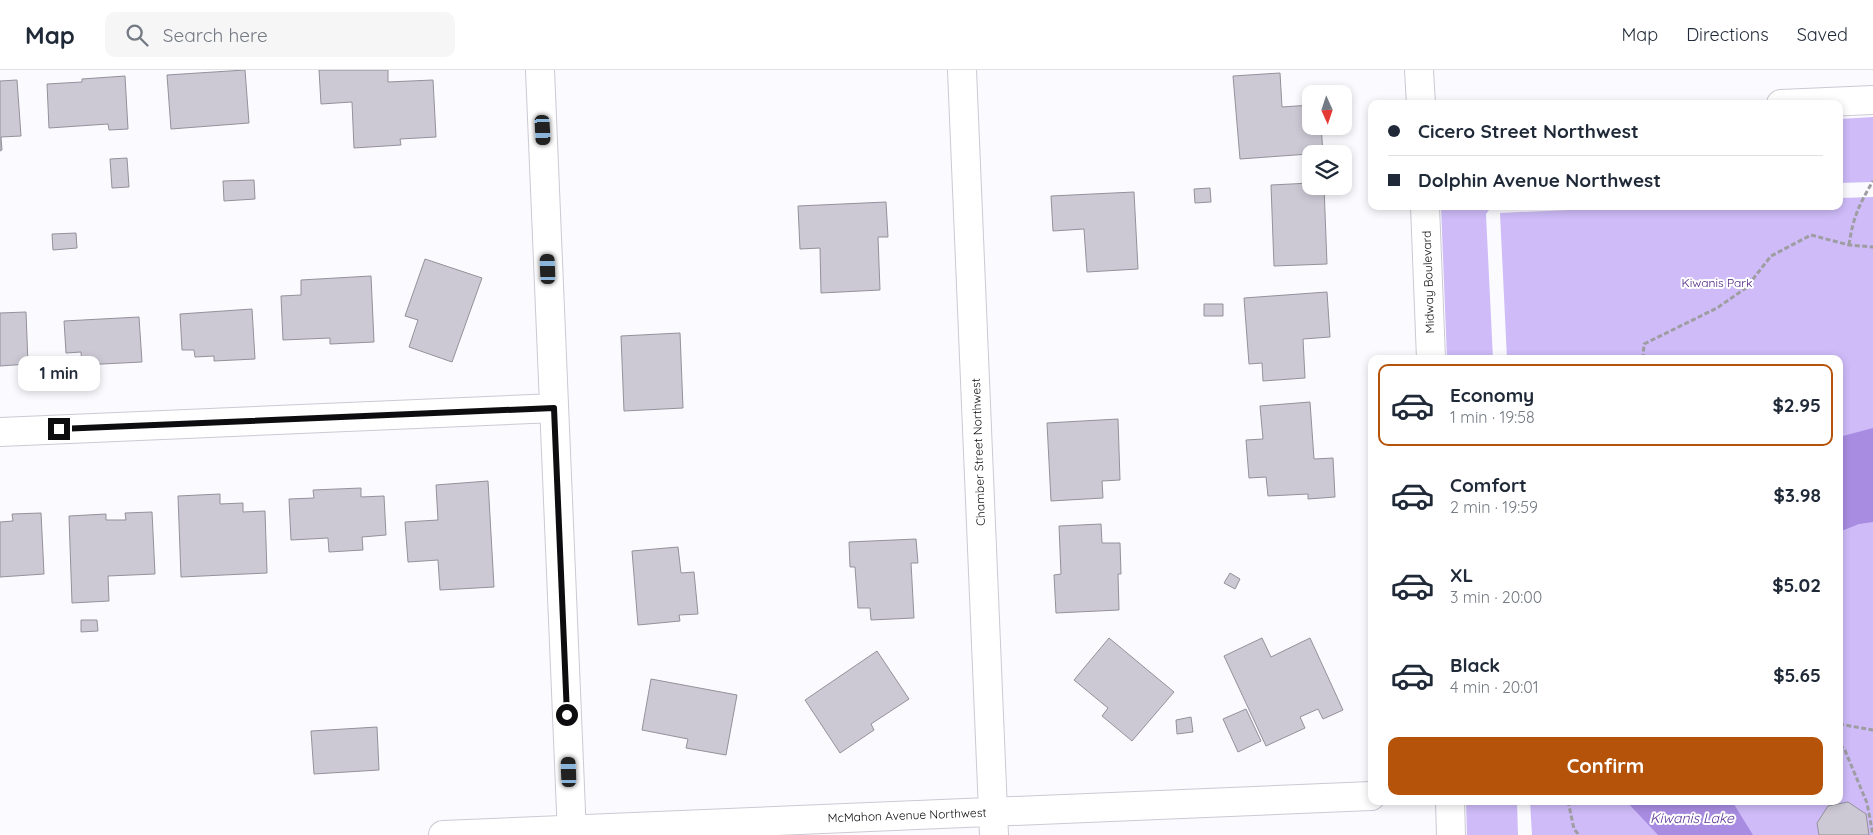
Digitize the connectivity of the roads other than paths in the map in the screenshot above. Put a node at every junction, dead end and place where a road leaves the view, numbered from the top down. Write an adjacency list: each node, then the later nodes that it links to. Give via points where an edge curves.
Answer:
1 (540, 70): 9 (street)
2 (962, 70): 13 (street, Chamber Street Northwest)
3 (1419, 70): 4 (street)
4 (1421, 100)
5 (1873, 100): 6 (street)
6 (1843, 101)
7 (1425, 210): 8 (street, Midway Boulevard)
8 (1432, 355)
9 (554, 408): 10 (street); 14 (street)
10 (0, 432)
11 (1368, 796): 13 (street, McMahon Avenue Northwest)
12 (1450, 805): 16 (street)
13 (994, 823): 14 (street, McMahon Avenue Northwest)
14 (572, 832): 15 (street, McMahon Avenue Northwest)
15 (442, 835)
16 (1452, 835)

